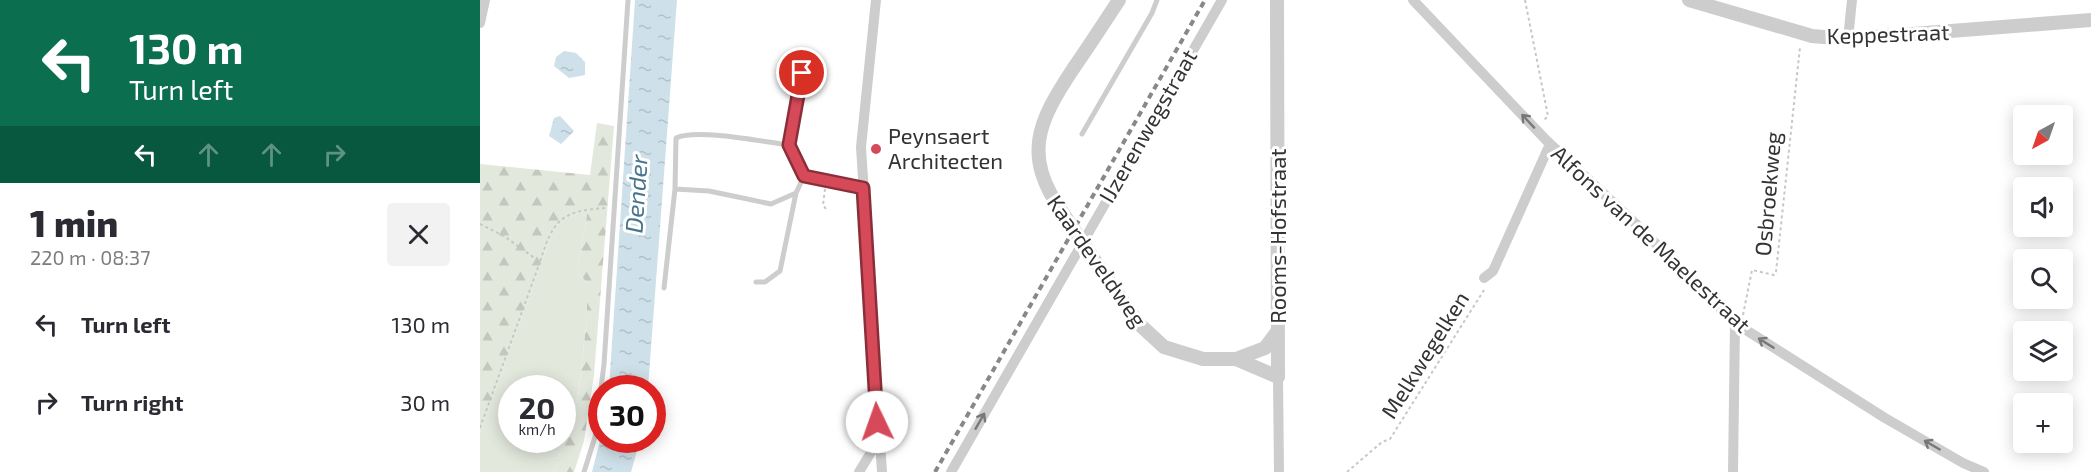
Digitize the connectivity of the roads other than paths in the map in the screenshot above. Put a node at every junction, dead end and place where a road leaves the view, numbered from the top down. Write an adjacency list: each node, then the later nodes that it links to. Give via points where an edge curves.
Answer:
1 (485, 0): 12 (street)
2 (628, 0): 30 (lane, via 604,364 595,437)
3 (876, 0): 19 (street, via 861,147)
4 (1119, 0): 27 (street, Kaardeveldweg, bridge, via 1053,100 1040,133 1041,170 1051,196 1138,323 1154,340 1178,353 1203,359)
5 (1157, 0): 15 (lane)
6 (1222, 0): 33 (street, IJzerenwegstraat, one-way to 6)
7 (1277, 0): 26 (street, Rooms-Hofstraat)
8 (1413, 0): 16 (street, Alfons van de Maelestraat, one-way to 8)
9 (1689, 0): 13 (street, Keppestraat, via 1802,33)
10 (1852, 0): 13 (street)
11 (2091, 21): 13 (street, Keppestraat)
12 (480, 23)
13 (1848, 39)
14 (802, 73): 17 (lane)
15 (1082, 134)
16 (1550, 144): 22 (street); 25 (street, Alfons van de Maelestraat)
17 (789, 145): 18 (lane); 20 (lane, via 683,135 676,138)
18 (804, 176): 19 (lane); 21 (lane)
19 (863, 188): 29 (street)
20 (675, 189): 21 (lane, via 709,191 771,204); 24 (lane)
21 (796, 193): 23 (lane, via 780,271 765,282)
22 (1488, 274)
23 (756, 282)
24 (664, 288)
25 (1738, 325): 35 (street); 36 (street, Alfons van de Maelestraat, one-way to 25, via 1885,418)
26 (1278, 330): 27 (street, via 1265,348); 28 (street, Rooms-Hofstraat)
27 (1236, 359): 28 (street, Kaardeveldweg)
28 (1278, 377): 34 (street, Rooms-Hofstraat)
29 (879, 439): 31 (street); 32 (street)
30 (584, 472)
31 (859, 472)
32 (882, 472)
33 (951, 472)
34 (1279, 472)
35 (1733, 472)
36 (1984, 472)

